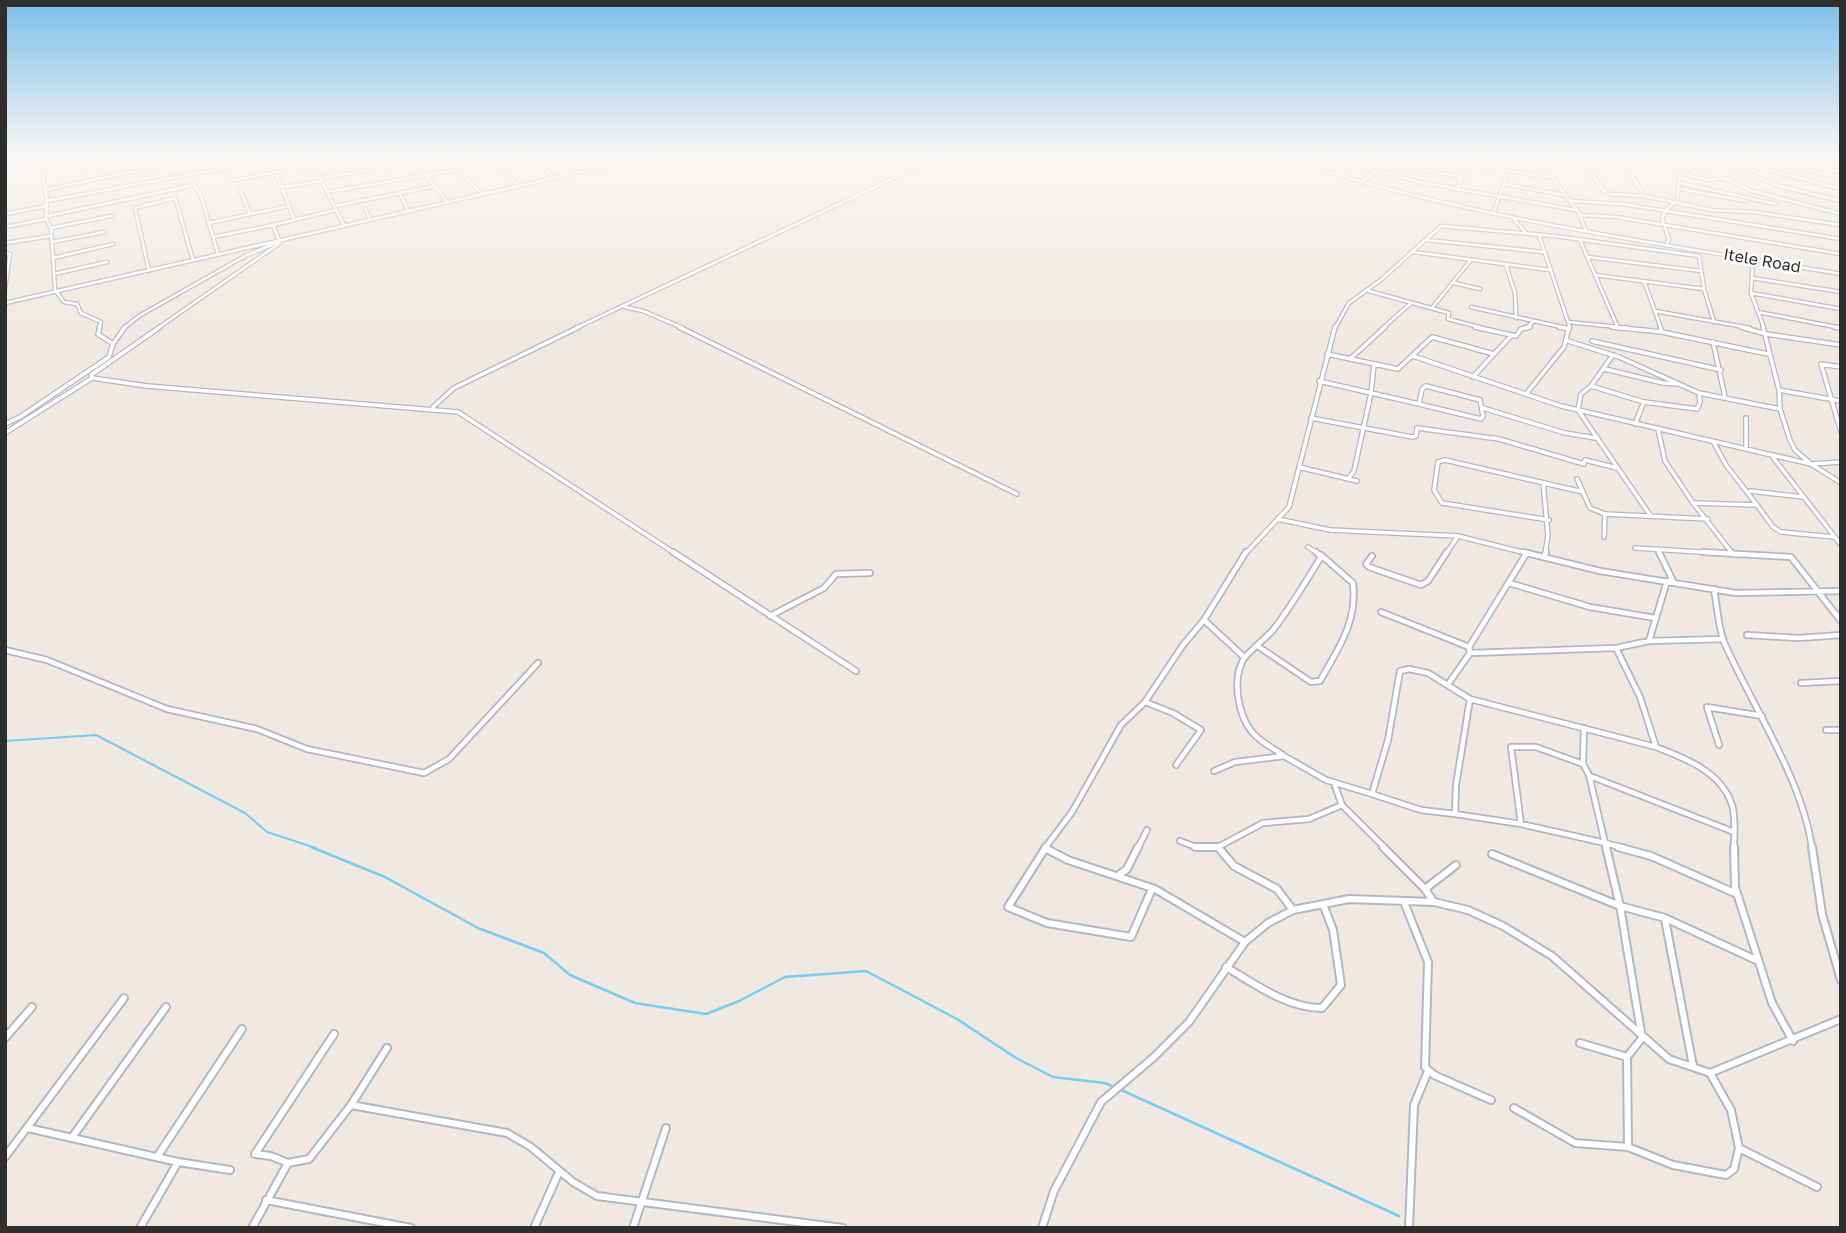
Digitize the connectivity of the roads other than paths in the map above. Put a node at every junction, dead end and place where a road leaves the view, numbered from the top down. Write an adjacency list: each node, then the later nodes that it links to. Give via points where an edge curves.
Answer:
1 (47, 213): 22 (street)
2 (72, 213): 22 (street)
3 (136, 213): 63 (street)
4 (179, 213): 58 (street)
5 (205, 213): 26 (street)
6 (257, 213): 18 (street)
7 (291, 213): 25 (street)
8 (319, 213): 25 (street)
9 (337, 213): 28 (street)
10 (367, 213): 24 (street)
11 (401, 213): 24 (street)
12 (821, 213): 80 (street)
13 (1486, 213): 19 (street, Itele Road)
14 (1578, 213): 20 (street)
15 (1664, 213): 29 (street)
16 (1675, 213): 41 (street)
17 (1758, 213): 30 (street)
18 (250, 214): 26 (street)
19 (1493, 214): 23 (street, Itele Road)
20 (1580, 215): 29 (street); 34 (street)
21 (111, 216): 32 (street)
22 (47, 218): 31 (street); 32 (street)
23 (1513, 218): 34 (street, Itele Road); 35 (street)
24 (370, 219): 28 (street)
25 (294, 220): 27 (street)
26 (208, 223): 38 (street)
27 (273, 225): 38 (street); 42 (street)
28 (344, 225): 39 (street)
29 (1665, 225): 46 (street); 53 (street)
30 (1841, 225)
31 (5, 227)
32 (51, 228): 37 (street)
33 (104, 232): 44 (street)
34 (1587, 232): 46 (street, Itele Road)
35 (1526, 233): 36 (street); 43 (street, via 1441,226)
36 (1539, 235): 40 (street); 50 (street)
37 (51, 236): 44 (street); 45 (street)
38 (213, 237): 52 (street)
39 (288, 238): 42 (street); 113 (street, via 91,374)
40 (1579, 239): 54 (street); 55 (street)
41 (1841, 239)
42 (279, 240): 52 (street); 99 (street, via 139,316 120,331)
43 (1427, 240): 49 (street); 50 (street)
44 (52, 242): 56 (street)
45 (5, 243)
46 (1667, 243): 48 (street, Itele Road)
47 (113, 244): 56 (street)
48 (1695, 249): 54 (street); 57 (street, Itele Road)
49 (1413, 252): 59 (street); 75 (street)
50 (1544, 252): 62 (street)
51 (5, 253): 71 (street, via 9,256)
52 (218, 254): 58 (street)
53 (1841, 254)
54 (1699, 256): 64 (street)
55 (1588, 257): 64 (street); 67 (street)
56 (53, 258): 65 (street)
57 (1752, 259): 66 (street, Itele Road); 68 (street)
58 (193, 260): 63 (street)
59 (1470, 261): 61 (street); 70 (street)
60 (107, 262): 65 (street)
61 (1506, 265): 62 (street); 86 (street, via 1515,293)
62 (1550, 270): 88 (street)
63 (149, 271): 74 (street)
64 (1701, 271): 73 (street)
65 (54, 274): 74 (street)
66 (1841, 274)
67 (1595, 275): 69 (street); 90 (street)
68 (1751, 278): 76 (street); 77 (street)
69 (1644, 281): 73 (street); 84 (street)
70 (1454, 283): 72 (street); 82 (street)
71 (5, 289)
72 (1480, 289)
73 (1704, 289): 89 (street)
74 (55, 290): 78 (street); 99 (street, via 64,302 77,304 80,313 96,317 101,322 97,334)
75 (1368, 290): 79 (street); 101 (street, via 1339,317)
76 (1841, 292)
77 (1751, 293): 83 (street); 85 (street)
78 (5, 303)
79 (1411, 303): 82 (street); 106 (street)
80 (624, 306): 127 (street, via 454,388); 154 (street, via 701,336)
81 (1471, 307): 86 (street)
82 (1432, 308): 95 (street, via 1451,314 1448,319 1454,322)
83 (1841, 309)
84 (1655, 311): 89 (street); 93 (street)
85 (1758, 312): 91 (street); 94 (street)
86 (1516, 318): 87 (street)
87 (1533, 322): 92 (street); 95 (street, via 1530,328)
88 (1569, 322): 90 (street); 92 (street)
89 (1714, 322): 94 (street)
90 (1618, 328): 93 (street)
91 (1841, 328)
92 (1570, 329): 96 (street)
93 (1662, 332): 98 (street)
94 (1766, 334): 100 (street); 104 (street)
95 (1512, 335): 102 (street)
96 (1568, 341): 103 (street); 121 (street)
97 (1592, 341): 110 (street)
98 (1713, 341): 104 (street); 110 (street)
99 (113, 344): 133 (street, via 111,356)
100 (1841, 345)
101 (1328, 354): 106 (street); 114 (street)
102 (1494, 354): 105 (street, via 1429,337); 112 (street)
103 (1613, 355): 109 (street); 111 (street)
104 (1769, 355): 118 (street)
105 (1413, 356): 107 (street, via 1398,369); 112 (street)
106 (1350, 359): 107 (street)
107 (1374, 364): 119 (street)
108 (1841, 367): 123 (street, via 1821,364)
109 (1604, 369): 115 (street); 117 (street)
110 (1721, 370): 122 (street)
111 (1659, 374): 115 (street); 116 (street)
112 (1473, 377): 121 (street)
113 (92, 378): 127 (street); 138 (street)
114 (1319, 381): 119 (street); 131 (street)
115 (1658, 382): 116 (street)
116 (1679, 384): 120 (street)
117 (1591, 386): 125 (street); 129 (street, via 1581,394)
118 (1779, 390): 123 (street); 130 (street)
119 (1371, 393): 126 (street); 135 (street)
120 (1699, 393): 122 (street); 125 (street, via 1697,409)
121 (1526, 394): 129 (street)
122 (1725, 397): 130 (street)
123 (1831, 399): 124 (street); 136 (street)
124 (1841, 401)
125 (1645, 402): 134 (street)
126 (1419, 405): 128 (street, via 1481,419); 128 (street, via 1426,386 1480,400)
127 (432, 408): 182 (street, via 466,416)
128 (1483, 408): 139 (street)
129 (1578, 410): 134 (street); 139 (street)
130 (1780, 410): 144 (street, via 1795,450)
131 (1311, 418): 135 (street); 145 (street)
132 (1746, 418): 141 (street)
133 (5, 424)
134 (1635, 424): 137 (street)
135 (1362, 428): 146 (street, via 1412,437 1417,428 1499,439 1584,464 1584,460); 147 (street)
136 (1840, 428)
137 (1658, 429): 140 (street); 156 (street, via 1665,461)
138 (5, 433)
139 (1596, 439): 146 (street)
140 (1714, 443): 141 (street); 152 (street)
141 (1746, 449): 142 (street)
142 (1772, 455): 144 (street); 155 (street)
143 (1841, 461): 144 (street)
144 (1811, 464): 151 (street)
145 (1298, 467): 147 (street); 160 (street, via 1289,507)
146 (1617, 468): 159 (street)
147 (1349, 479): 149 (street)
148 (1577, 479): 153 (street)
149 (1357, 481)
150 (1544, 483): 153 (street); 162 (street); 162 (street, via 1445,460 1438,462 1433,489 1442,503)
151 (1841, 483)
152 (1749, 491): 155 (street); 157 (street)
153 (1583, 492): 158 (street, via 1590,508)
154 (1017, 494)
155 (1804, 497): 165 (street)
156 (1693, 503): 157 (street); 161 (street)
157 (1757, 505): 165 (street, via 1781,532)
158 (1605, 514): 159 (street); 164 (street)
159 (1650, 515): 161 (street)
160 (1277, 519): 163 (street, via 1330,530); 184 (street, via 1247,550)
161 (1708, 519): 172 (street)
162 (1549, 520): 174 (street)
163 (1458, 536): 171 (street); 173 (street, via 1421,585 1369,567 1366,564)
164 (1604, 537)
165 (1835, 537): 166 (street)
166 (1841, 545)
167 (1308, 547): 170 (street)
168 (1635, 548): 169 (street)
169 (1658, 549): 172 (street); 176 (street)
170 (1320, 554): 190 (street, via 1286,613); 190 (street, via 1353,583 1356,608 1320,681 1311,682)
171 (1527, 554): 174 (street); 177 (street)
172 (1734, 554): 179 (street, via 1791,557)
173 (1372, 556)
174 (1547, 557): 176 (street, via 1600,571)
175 (870, 573): 182 (street, via 836,574 824,587)
176 (1673, 581): 178 (street); 183 (street, via 1667,581)
177 (1509, 583): 183 (street, via 1590,607); 191 (street)
178 (1714, 589): 179 (street, via 1756,595); 188 (street)
179 (1817, 591): 180 (street); 185 (street)
180 (1841, 591)
181 (1381, 612): 191 (street)
182 (769, 616): 197 (street)
183 (1655, 618): 189 (street)
184 (1204, 620): 195 (street); 202 (street)
185 (1841, 621)
186 (1747, 635): 187 (street)
187 (1841, 635)
188 (1723, 639): 189 (street); 203 (street)
189 (1649, 641): 192 (street)
190 (1259, 647): 195 (street)
191 (1469, 647): 194 (street)
192 (1616, 648): 194 (street); 208 (street, via 1640,697)
193 (5, 650): 196 (street, via 47,660 167,709 257,729 307,749 424,773 449,759)
194 (1470, 653): 199 (street)
195 (1244, 657): 209 (street, via 1238,678 1246,719 1252,732)
196 (538, 663)
197 (856, 671)
198 (1841, 681): 200 (street)
199 (1449, 683): 201 (street); 215 (street, via 1414,669 1400,671 1388,740)
200 (1801, 683)
201 (1471, 699): 204 (street); 217 (street)
202 (1145, 702): 211 (street, via 1201,730); 224 (street, via 1121,724 1072,813)
203 (1763, 716): 207 (street, via 1707,707); 240 (street, via 1809,826 1822,914)
204 (1584, 728): 208 (street); 210 (street)
205 (1826, 730): 206 (street)
206 (1840, 731)
207 (1719, 745)
208 (1656, 747): 220 (street, via 1688,760 1723,785 1734,807)
209 (1284, 756): 212 (street, via 1235,762); 214 (street)
210 (1583, 764): 213 (street); 218 (street, via 1547,751 1516,744 1511,747)
211 (1175, 765)
212 (1214, 771)
213 (1589, 775): 220 (street); 222 (street)
214 (1335, 786): 215 (street); 216 (street)
215 (1372, 794): 217 (street, via 1421,810)
216 (1342, 805): 223 (street, via 1309,820 1263,823); 229 (street)
217 (1455, 814): 218 (street)
218 (1521, 824): 222 (street)
219 (1147, 830): 227 (street, via 1127,869)
220 (1734, 832): 230 (street)
221 (1180, 841): 223 (street)
222 (1605, 843): 230 (street, via 1651,856); 234 (street)
223 (1218, 847): 235 (street, via 1234,866 1277,889)
224 (1045, 848): 227 (street); 228 (street, via 1010,900 1010,909 1047,923 1131,937)
225 (1492, 854): 234 (street)
226 (1456, 866): 229 (street)
227 (1118, 875): 228 (street)
228 (1152, 889): 237 (street, via 1200,912)
229 (1425, 889): 232 (street)
230 (1738, 894): 238 (street)
231 (1404, 902): 232 (street); 233 (street); 254 (street, via 1428,962 1424,1062)
232 (1434, 902): 248 (street, via 1468,910 1503,926 1552,957)
233 (1323, 904): 235 (street); 239 (street, via 1333,930 1341,985 1322,1008 1293,1002)
234 (1620, 906): 236 (street); 248 (street)
235 (1293, 910): 237 (street)
236 (1665, 918): 238 (street); 253 (street)
237 (1245, 942): 239 (street)
238 (1756, 960): 249 (street)
239 (1226, 967): 280 (street, via 1194,1016 1154,1057 1109,1093 1093,1115 1054,1191)
240 (1841, 980)
241 (124, 998): 259 (street)
242 (32, 1007): 247 (street)
243 (166, 1007): 261 (street)
244 (1841, 1019): 249 (street)
245 (242, 1029): 265 (street)
246 (334, 1034): 267 (street, via 256,1154)
247 (5, 1038)
248 (1642, 1038): 252 (street); 253 (street, via 1669,1059)
249 (1793, 1041): 255 (street)
250 (1580, 1042): 252 (street)
251 (387, 1048): 257 (street)
252 (1627, 1057): 262 (street)
253 (1692, 1066): 255 (street)
254 (1428, 1071): 256 (street); 281 (street, via 1414,1105)
255 (1710, 1073): 263 (street, via 1731,1110)
256 (1491, 1100)
257 (351, 1105): 267 (street, via 309,1159); 269 (street, via 507,1133 527,1142)
258 (1514, 1108): 262 (street, via 1575,1143)
259 (28, 1128): 261 (street); 264 (street)
260 (666, 1128): 272 (street)
261 (73, 1136): 265 (street)
262 (1628, 1147): 263 (street, via 1673,1165 1727,1175 1734,1169)
263 (1739, 1148): 270 (street)
264 (5, 1157)
265 (157, 1157): 266 (street)
266 (178, 1162): 268 (street); 274 (street)
267 (288, 1163): 271 (street)
268 (230, 1170)
269 (559, 1172): 272 (street, via 597,1196); 277 (street)
270 (1817, 1187)
271 (266, 1200): 275 (street); 276 (street)
272 (641, 1204): 273 (street); 278 (street)
273 (788, 1224): 279 (street)
274 (140, 1228)
275 (252, 1228)
276 (411, 1228)
277 (534, 1228)
278 (633, 1228)
279 (843, 1228)
280 (1042, 1228)
281 (1409, 1228)

